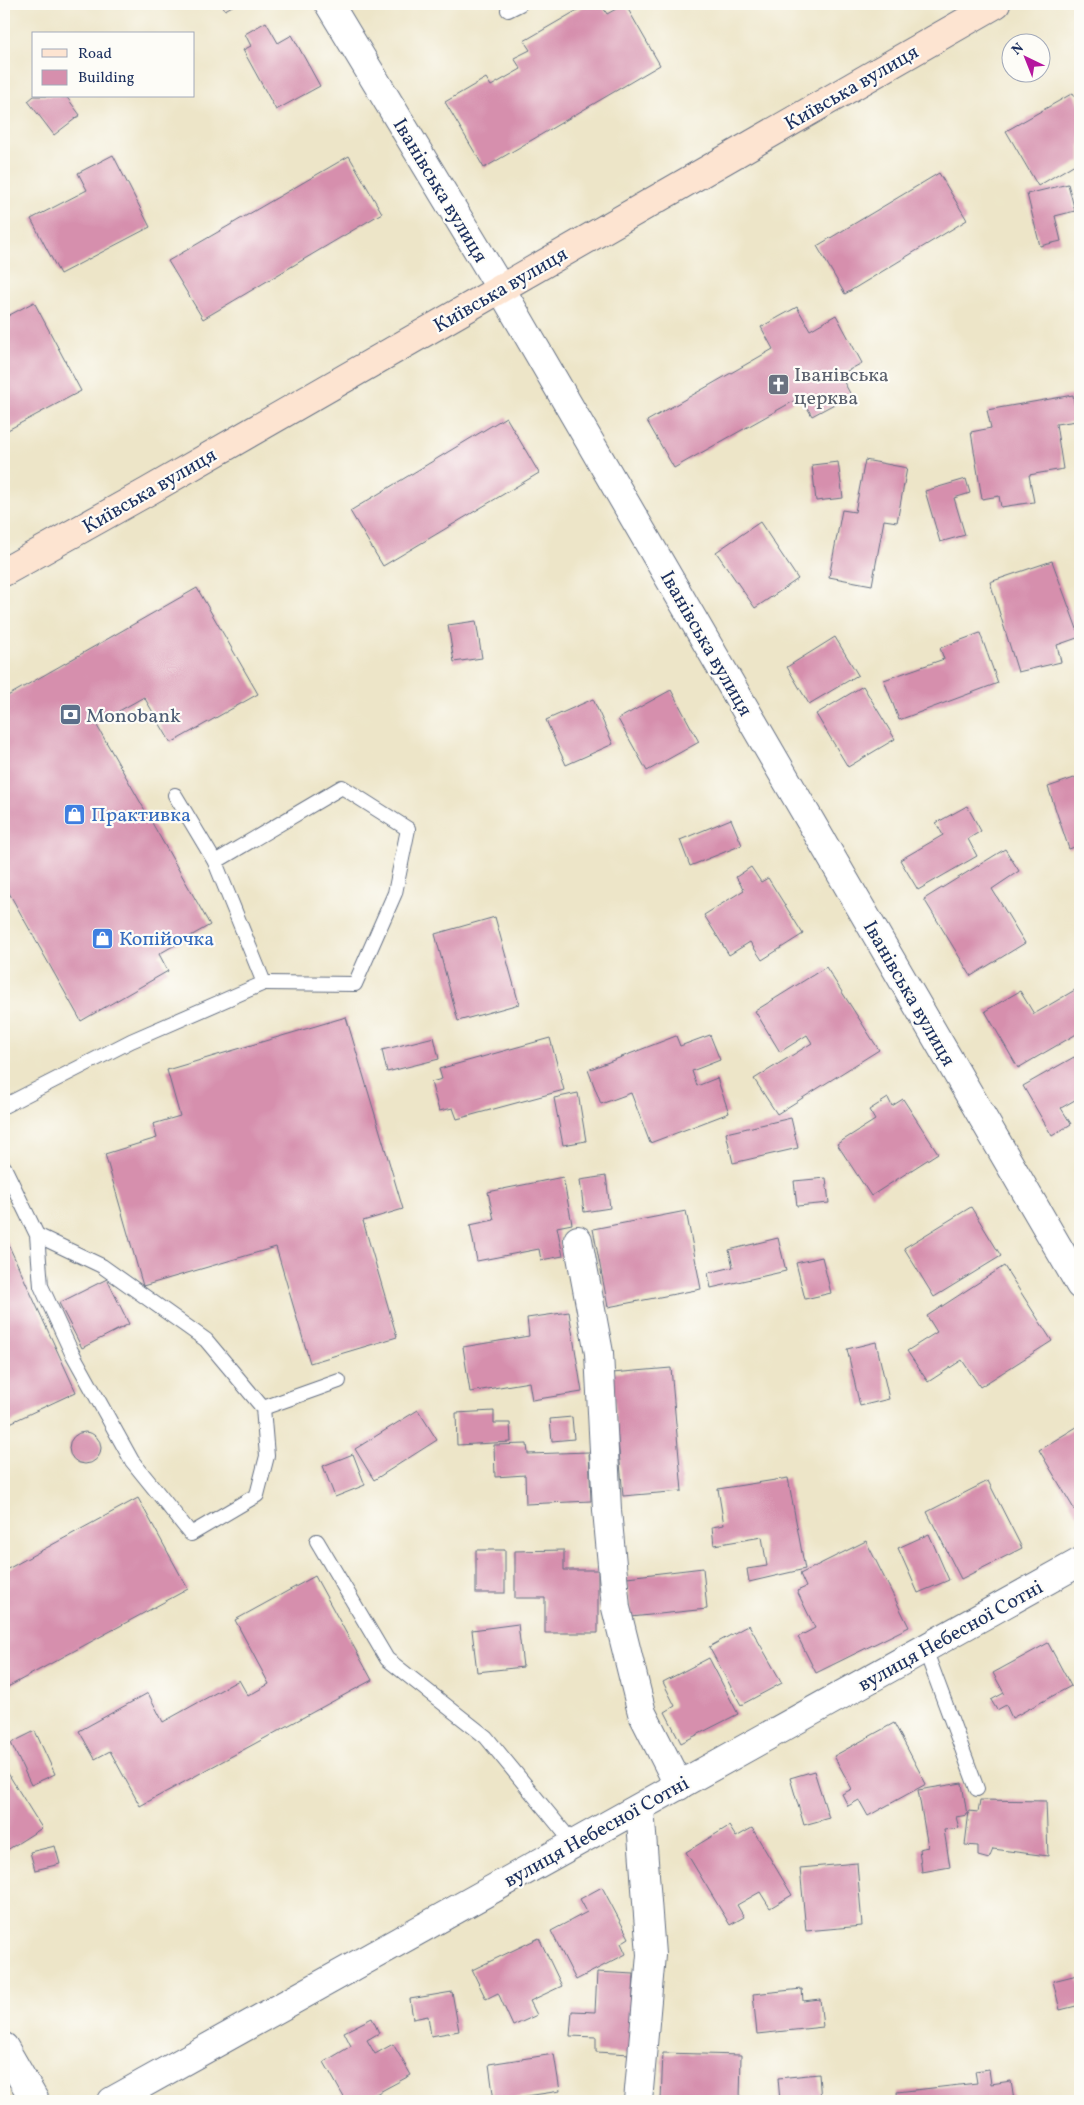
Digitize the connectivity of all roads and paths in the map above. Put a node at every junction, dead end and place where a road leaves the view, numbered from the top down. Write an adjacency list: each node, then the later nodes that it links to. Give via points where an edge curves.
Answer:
1 (329, 4): 3 (street, Іванівська вулиця)
2 (996, 4): 3 (main road, Київська вулиця)
3 (501, 289): 4 (main road, Київська вулиця); 12 (street, Іванівська вулиця)
4 (4, 572)
5 (175, 795): 6 (lane)
6 (214, 862): 7 (lane); 7 (lane, via 342,787 408,829 396,893 355,984)
7 (264, 982): 8 (lane, via 131,1041)
8 (4, 1106)
9 (4, 1167): 10 (lane)
10 (37, 1235): 14 (lane, via 102,1266 206,1340); 14 (lane, via 41,1286 71,1351 132,1461 192,1534 257,1495 267,1456)
11 (578, 1240): 18 (street, via 599,1353 616,1608 642,1713)
12 (1080, 1285)
13 (339, 1381): 14 (lane)
14 (263, 1408)
15 (317, 1541): 21 (lane, via 387,1659 486,1737)
16 (1080, 1562): 17 (street, вулиця Небесної Сотні)
17 (925, 1650): 18 (street, вулиця Небесної Сотні); 19 (lane)
18 (679, 1786): 20 (street, вулиця Небесної Сотні)
19 (977, 1788)
20 (640, 1808): 21 (street, вулиця Небесної Сотні); 25 (street, via 651,1955)
21 (573, 1843): 24 (street, вулиця Небесної Сотні)
22 (4, 2047): 23 (street)
23 (35, 2101)
24 (112, 2101)
25 (638, 2101)

